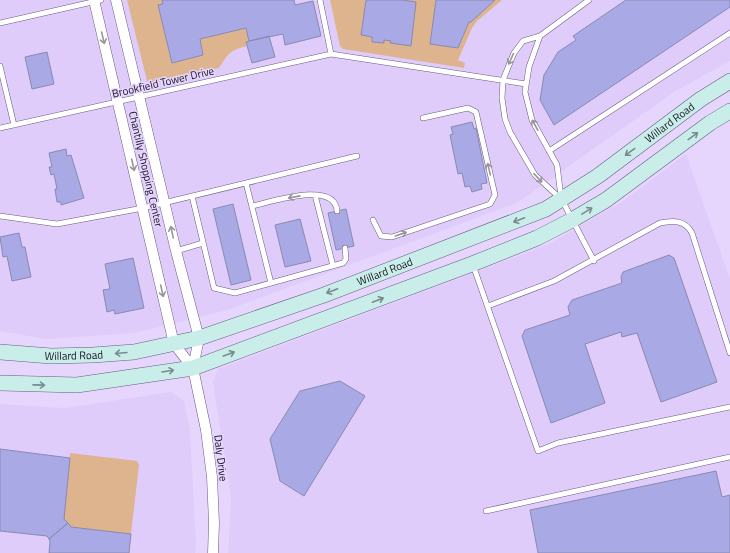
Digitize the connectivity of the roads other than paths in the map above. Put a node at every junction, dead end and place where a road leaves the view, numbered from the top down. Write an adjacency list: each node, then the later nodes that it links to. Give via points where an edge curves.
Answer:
1 (96, 0): 5 (lane); 14 (street, Chantilly Shopping Center, one-way to 14)
2 (116, 0): 13 (street, Chantilly Shopping Center)
3 (320, 0): 8 (lane)
4 (590, 0): 7 (lane)
5 (0, 23)
6 (730, 33): 19 (lane)
7 (540, 36): 10 (lane, one-way to 10, via 523,41 514,53); 12 (lane, via 528,67)
8 (331, 54): 10 (lane, Brookfield Tower Drive); 13 (lane, Brookfield Tower Drive)
9 (0, 66): 17 (lane)
10 (503, 80): 12 (lane, Brookfield Tower Drive); 24 (lane, one-way to 24, via 503,109 510,132 535,176)
11 (730, 81): 24 (main road, Willard Road, one-way to 24, via 701,99)
12 (526, 84): 19 (lane, one-way to 12, via 532,120 525,92)
13 (140, 97): 14 (lane, Brookfield Tower Drive); 25 (street, Chantilly Shopping Center)
14 (118, 102): 17 (lane, Brookfield Tower Drive); 27 (street, Chantilly Shopping Center, one-way to 27)
15 (730, 111): 31 (main road, one-way to 15, via 606,200)
16 (423, 118): 30 (lane, one-way to 16, via 381,236 392,237 490,204 495,195 476,112 468,108)
17 (14, 125): 18 (lane, Brookfield Tower Drive)
18 (0, 128)
19 (549, 151): 24 (lane, via 557,165)
20 (357, 156): 21 (lane)
21 (246, 183): 23 (lane); 26 (lane)
22 (315, 195): 26 (lane, one-way to 26, via 298,195); 28 (lane, via 332,198); 37 (lane)
23 (192, 196): 25 (lane); 32 (lane)
24 (562, 200): 31 (lane); 40 (main road, Willard Road, one-way to 40, via 488,233)
25 (165, 202): 27 (lane); 34 (street, Chantilly Shopping Center, one-way to 25)
26 (252, 206): 38 (lane)
27 (143, 208): 29 (lane, via 57,224); 41 (street, Chantilly Shopping Center, one-way to 41)
28 (337, 211)
29 (0, 216)
30 (372, 220)
31 (572, 220): 35 (lane); 36 (main road, via 537,238)
32 (203, 243): 34 (lane); 38 (lane, via 214,288 235,293)
33 (345, 248): 37 (lane, via 346,259)
34 (176, 251): 40 (street, Chantilly Shopping Center)
35 (594, 260): 39 (lane, via 554,281); 43 (lane, via 660,223 676,221 689,227)
36 (472, 264): 39 (lane); 44 (main road, one-way to 36)
37 (333, 266): 38 (lane)
38 (271, 283)
39 (488, 306): 46 (lane, via 538,451 558,443)
40 (199, 338): 41 (main road, Willard Road); 44 (street, Daly Drive)
41 (174, 344): 42 (main road, Willard Road, one-way to 42, via 134,352 93,355 51,356); 44 (street, Daly Drive)
42 (0, 352)
43 (730, 353)
44 (193, 368): 45 (main road, one-way to 44, via 77,385); 49 (street, Daly Drive, via 206,430 212,477)
45 (0, 383)
46 (730, 407)
47 (730, 457): 48 (lane)
48 (486, 511)
49 (213, 553)

